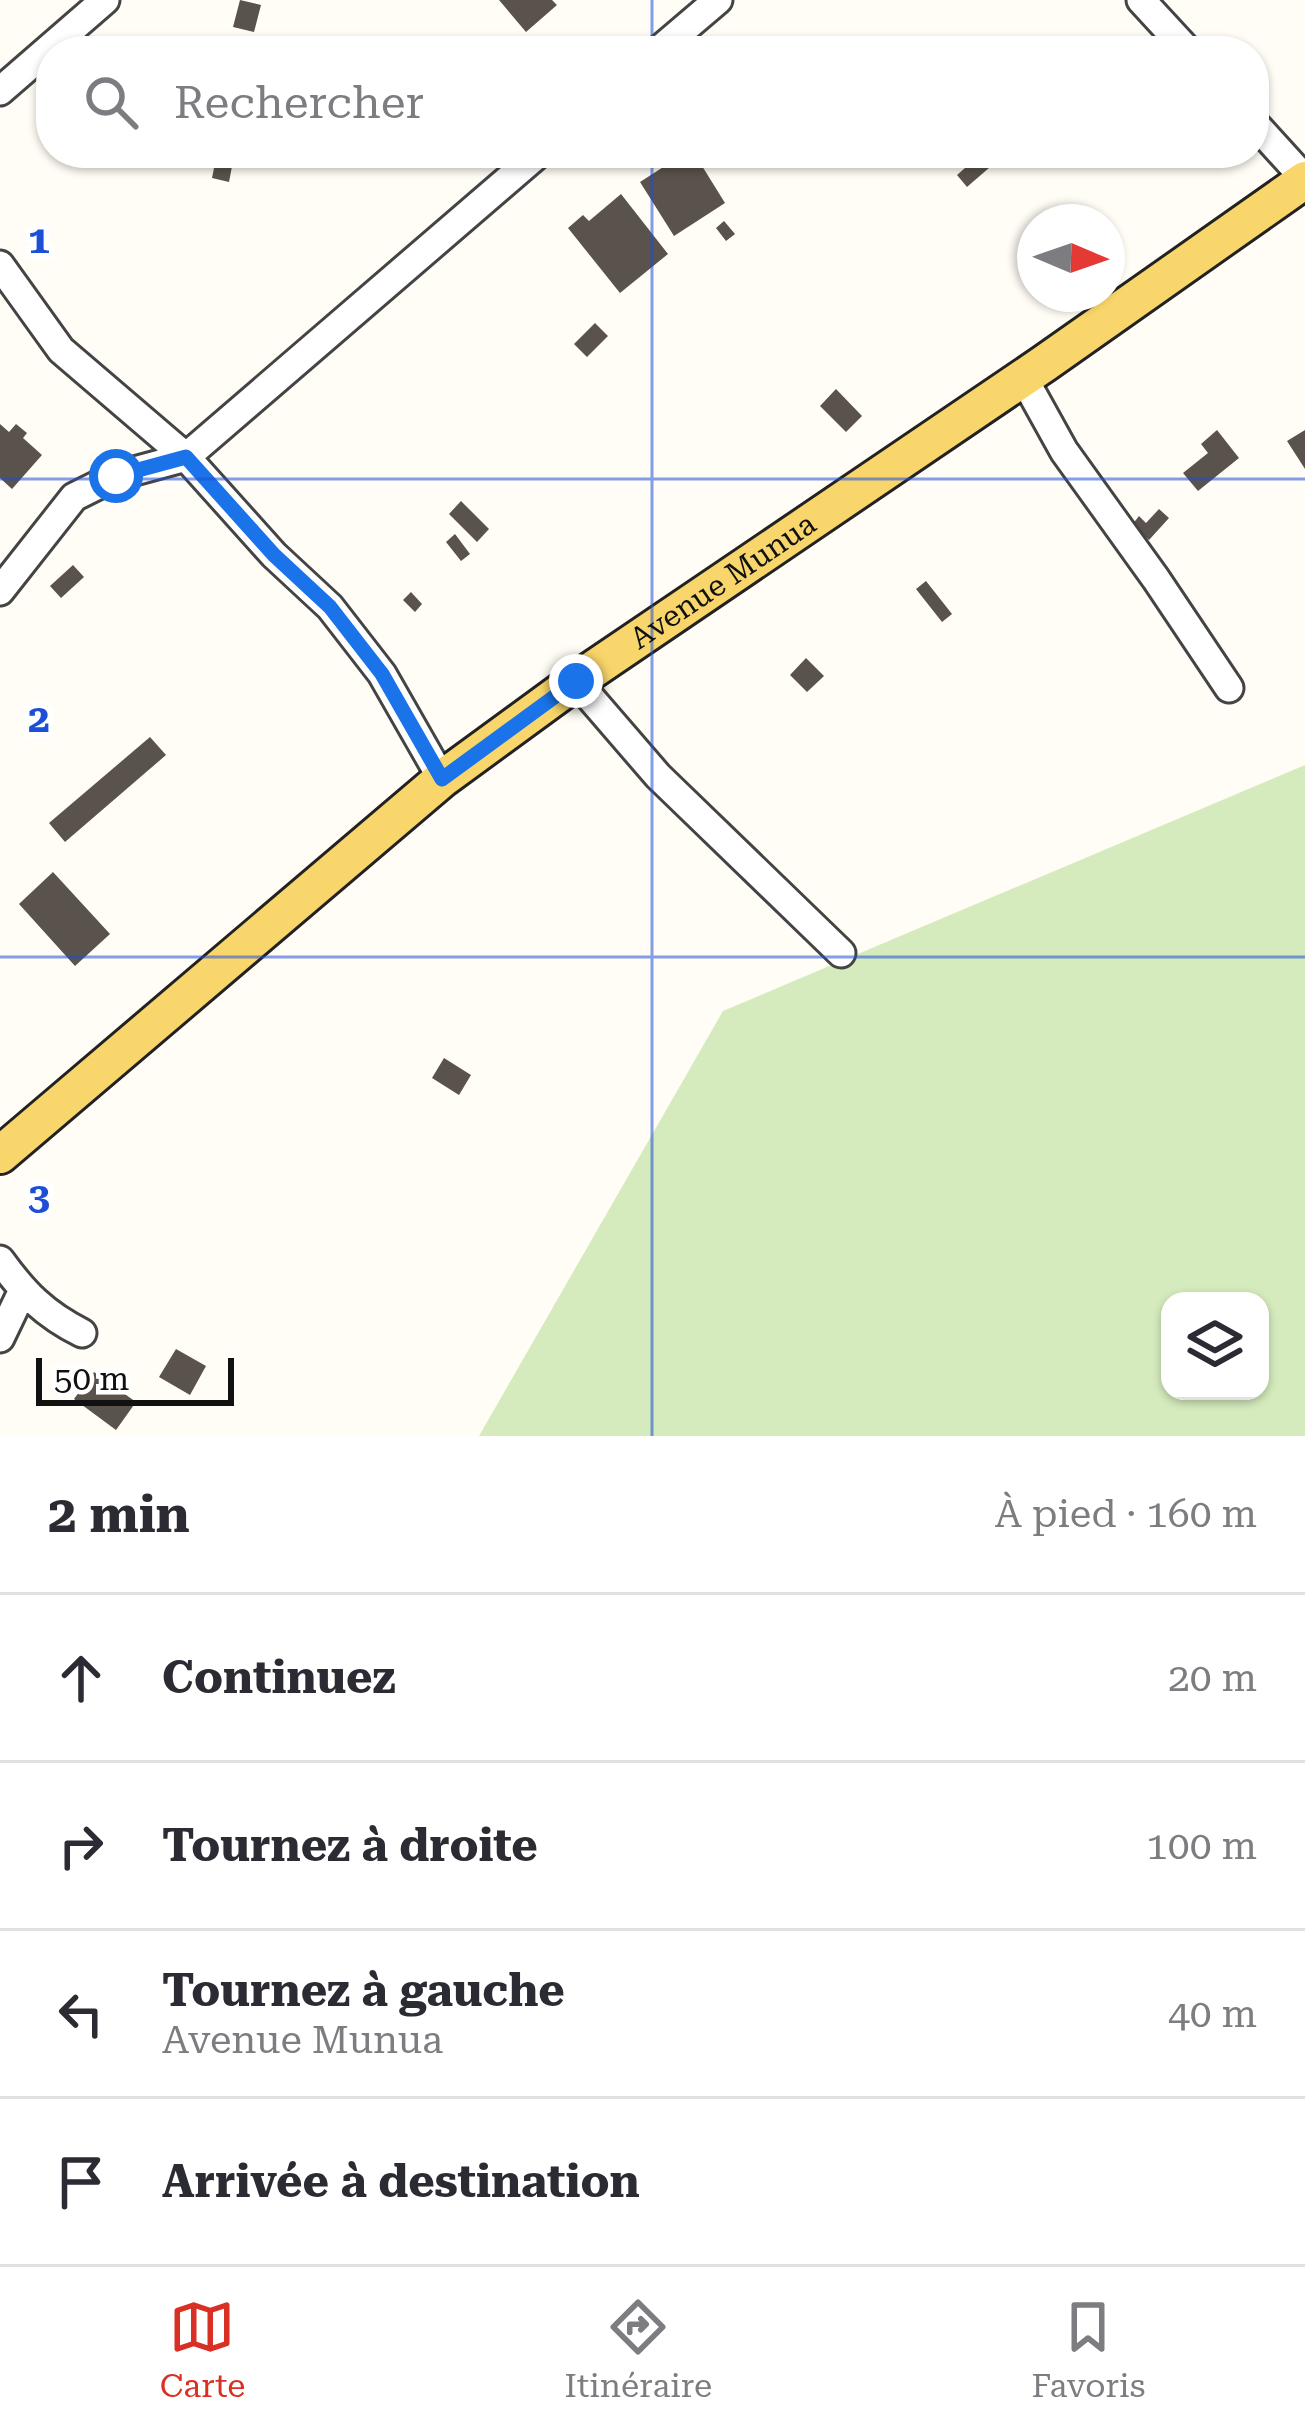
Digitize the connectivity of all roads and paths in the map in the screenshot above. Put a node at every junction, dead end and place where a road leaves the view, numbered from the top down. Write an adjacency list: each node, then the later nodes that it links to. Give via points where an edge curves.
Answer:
1 (105, 0): 4 (street)
2 (718, 0): 5 (street)
3 (1141, 0): 6 (street)
4 (63, 36)
5 (676, 36)
6 (1174, 36)
7 (36, 60): 8 (street)
8 (0, 91)
9 (1269, 139): 11 (street)
10 (522, 168): 14 (street)
11 (1305, 179): 13 (main road, Avenue Munua)
12 (0, 265): 14 (street, via 61,350)
13 (1023, 377): 16 (main road, Avenue Munua); 17 (street, via 1064,452)
14 (186, 457): 15 (street, via 74,497); 18 (street, via 330,607 382,674)
15 (0, 591)
16 (576, 681): 18 (main road, Avenue Munua); 19 (street, via 658,776)
17 (1229, 688)
18 (442, 779): 20 (main road, Avenue Munua)
19 (841, 953)
20 (0, 1155)
21 (0, 1260): 22 (street)
22 (22, 1291): 23 (street); 24 (street)
23 (82, 1333)
24 (0, 1338)

